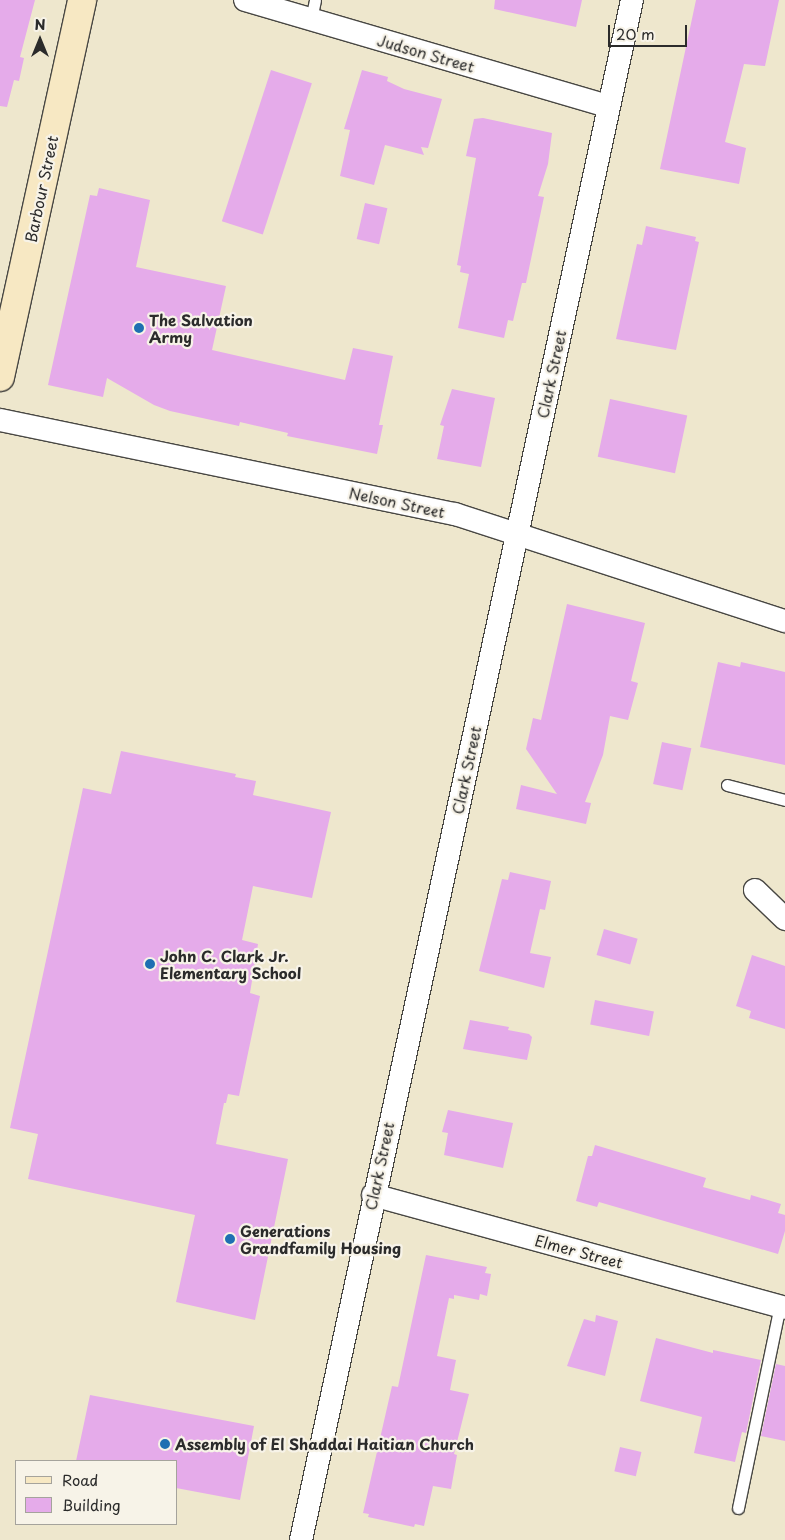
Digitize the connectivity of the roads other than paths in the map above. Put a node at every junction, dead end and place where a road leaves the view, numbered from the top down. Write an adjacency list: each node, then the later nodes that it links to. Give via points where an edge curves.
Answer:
1 (82, 0): 6 (street, Barbour Street)
2 (245, 0): 4 (street, Judson Street)
3 (632, 0): 5 (street, Clark Street)
4 (313, 10): 5 (street, Judson Street)
5 (608, 106): 8 (street, Clark Street)
6 (0, 377)
7 (0, 420): 8 (street, Nelson Street, via 455,514)
8 (517, 535): 9 (street, Nelson Street); 14 (street, Clark Street)
9 (785, 621)
10 (727, 785): 11 (lane)
11 (785, 800)
12 (755, 890): 13 (street)
13 (785, 919)
14 (373, 1195): 15 (street, Elmer Street); 17 (street, Clark Street)
15 (783, 1307): 16 (lane)
16 (738, 1508)
17 (301, 1540)

